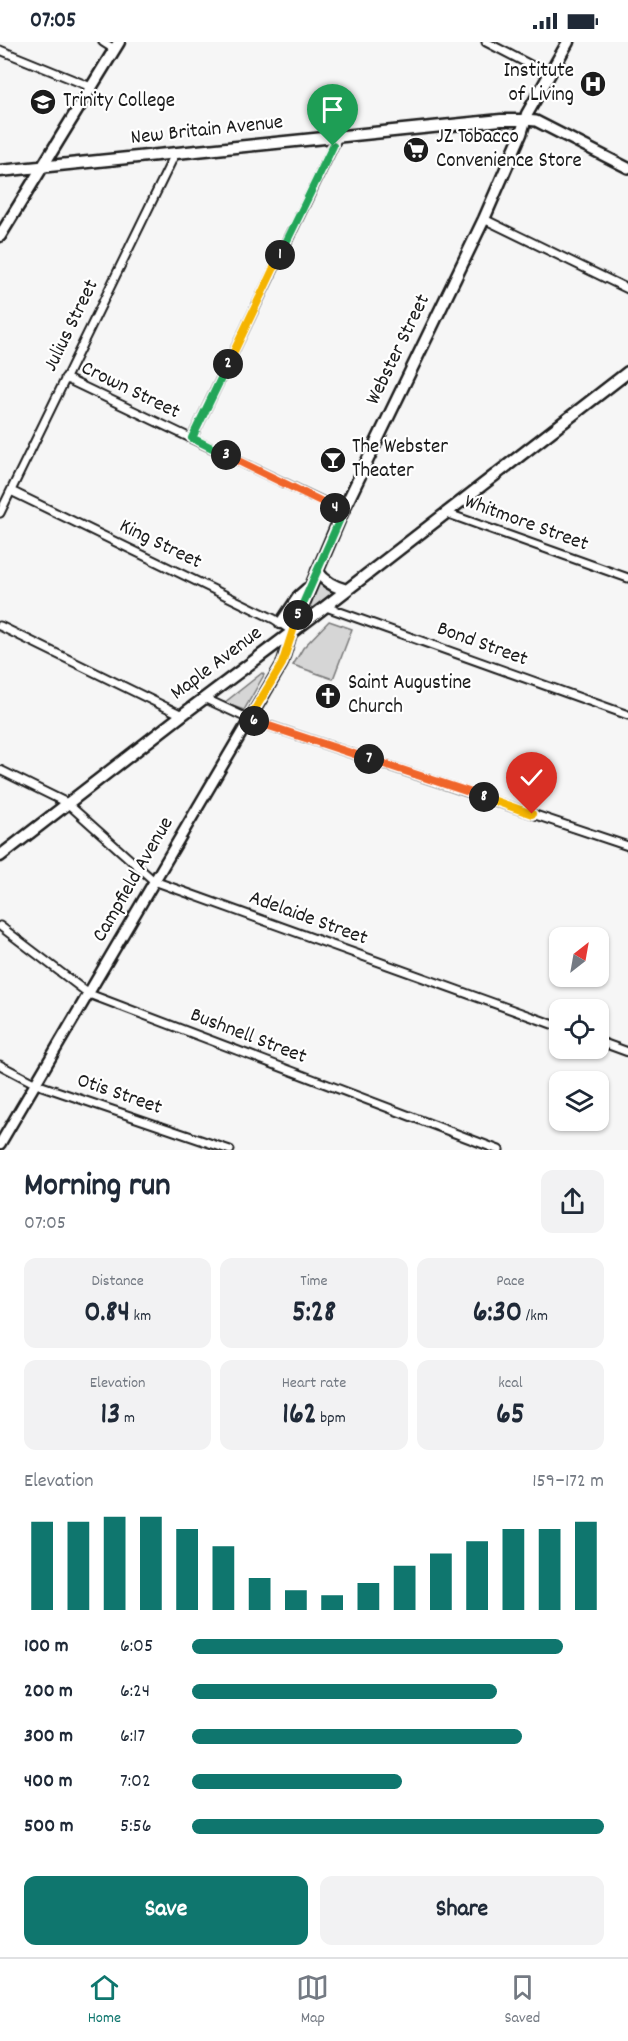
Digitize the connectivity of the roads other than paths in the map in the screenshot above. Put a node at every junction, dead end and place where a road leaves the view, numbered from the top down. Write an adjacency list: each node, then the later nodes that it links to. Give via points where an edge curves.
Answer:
1 (103, 42): 4 (street)
2 (486, 42): 6 (street)
3 (568, 42): 6 (main road, Webster Street)
4 (116, 46): 7 (main road)
5 (0, 50): 7 (street)
6 (548, 74): 8 (main road, Webster Street)
7 (92, 87): 11 (main road)
8 (525, 120): 9 (main road, New Britain Avenue); 12 (street, via 536,121); 14 (main road, Webster Street)
9 (338, 136): 10 (main road, New Britain Avenue); 19 (street)
10 (175, 154): 11 (main road, New Britain Avenue); 18 (street, Julius Street)
11 (42, 167): 13 (main road, New Britain Avenue); 15 (main road)
12 (628, 168)
13 (0, 171)
14 (484, 219): 16 (street); 21 (main road, Webster Street)
15 (0, 236)
16 (628, 289)
17 (628, 372): 23 (main road, Maple Avenue)
18 (65, 378): 19 (street, Crown Street); 20 (street, Julius Street)
19 (192, 438): 21 (street, Crown Street)
20 (11, 491): 22 (street, Julius Street); 29 (street, King Street)
21 (343, 512): 24 (main road, Webster Street)
22 (0, 513)
23 (446, 513): 25 (street, Whitmore Street); 27 (main road, Maple Avenue)
24 (317, 571): 26 (main road, Webster Street); 27 (main road, via 336,588)
25 (628, 578)
26 (310, 587): 29 (main road, via 301,593); 31 (main road, Webster Street)
27 (347, 590): 28 (main road, Maple Avenue)
28 (326, 607): 31 (main road, Maple Avenue); 34 (street, Bond Street)
29 (281, 623): 31 (street, King Street)
30 (0, 626): 33 (street)
31 (292, 631): 32 (main road, Maple Avenue); 35 (street, Campfield Avenue, via 282,664)
32 (206, 699): 33 (main road, Maple Avenue); 35 (street)
33 (182, 715): 37 (main road, Maple Avenue)
34 (628, 715)
35 (249, 719): 38 (street); 40 (street, Campfield Avenue)
36 (0, 770): 37 (street, Adelaide Street)
37 (67, 803): 39 (main road, Maple Avenue); 40 (street, Adelaide Street)
38 (628, 846)
39 (0, 856)
40 (154, 881): 42 (street, Campfield Avenue); 43 (street, Adelaide Street)
41 (0, 926): 42 (street, Bushnell Street)
42 (89, 994): 47 (street, Campfield Avenue); 50 (street, Bushnell Street)
43 (549, 1023)
44 (609, 1045): 45 (street)
45 (628, 1052)
46 (0, 1065): 47 (street, Otis Street)
47 (36, 1084): 48 (street, Campfield Avenue); 49 (street, Otis Street)
48 (0, 1144)
49 (230, 1150)
50 (500, 1150)

